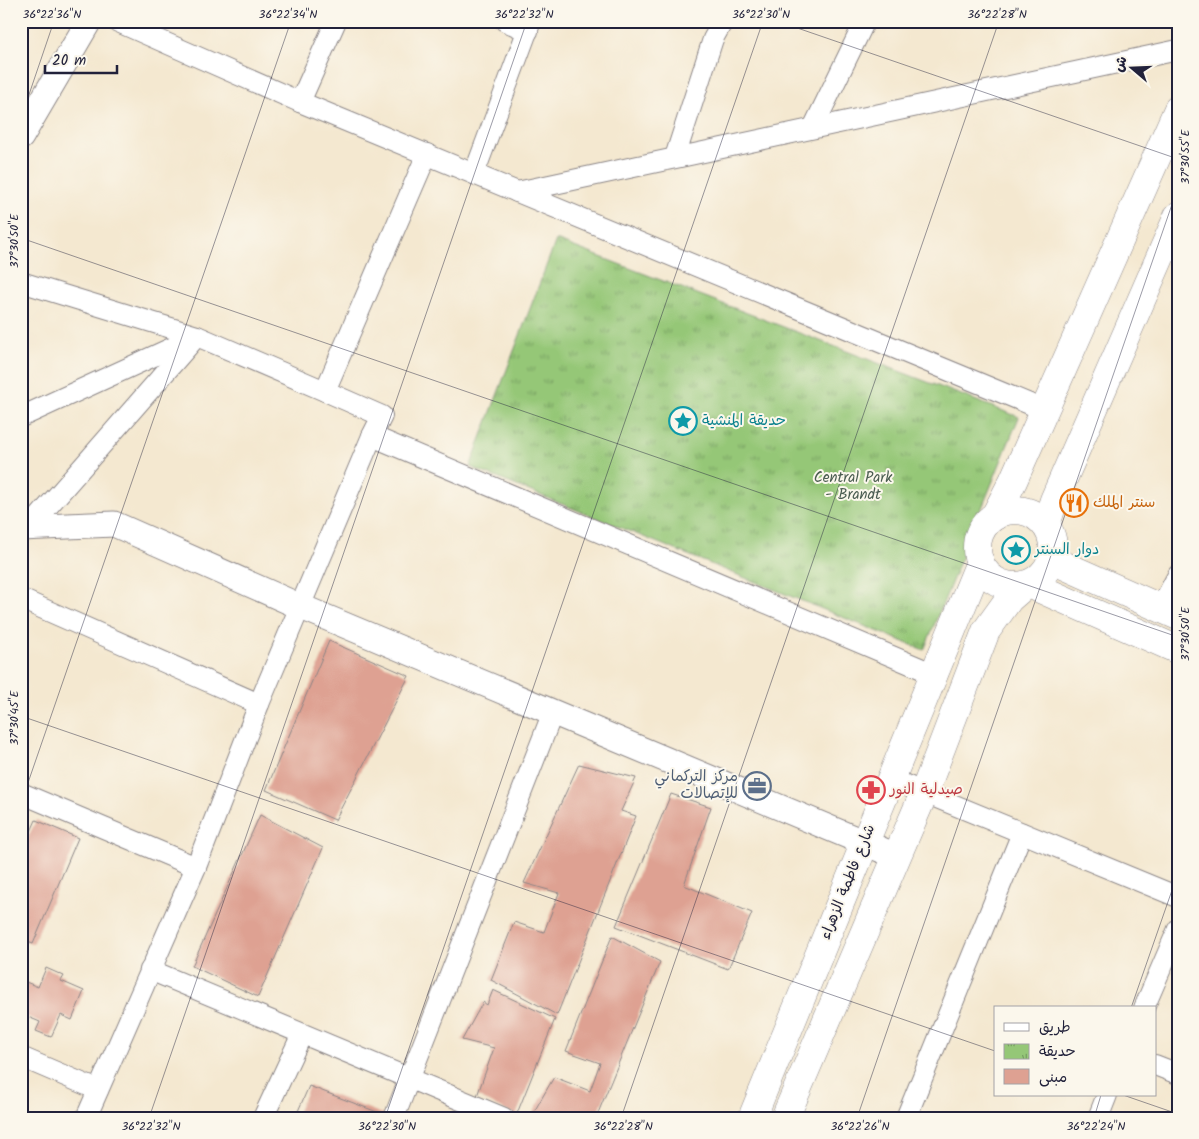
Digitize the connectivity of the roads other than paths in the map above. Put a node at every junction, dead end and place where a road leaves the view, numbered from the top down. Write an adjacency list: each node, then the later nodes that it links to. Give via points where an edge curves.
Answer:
1 (89, 21): 11 (street)
2 (116, 21): 9 (street)
3 (336, 21): 9 (street)
4 (505, 21): 7 (street)
5 (723, 21): 14 (street, via 714,38)
6 (865, 21): 12 (street)
7 (530, 26): 15 (street)
8 (1178, 50): 12 (street)
9 (300, 102): 13 (street)
10 (1178, 109): 21 (main road)
11 (26, 122)
12 (813, 128): 14 (street)
13 (428, 154): 15 (street); 20 (street)
14 (676, 157): 16 (street)
15 (474, 174): 16 (street)
16 (517, 192): 21 (street)
17 (1178, 216): 25 (main road, via 1054,500)
18 (21, 282): 19 (street)
19 (197, 336): 20 (street); 22 (street); 26 (street)
20 (325, 391): 23 (street, via 382,416)
21 (1044, 410): 24 (main road)
22 (21, 417)
23 (372, 436): 32 (street); 35 (street)
24 (995, 516): 25 (main road, via 1017,510 1038,518); 28 (main road, via 979,536)
25 (1046, 526): 27 (main road, via 1053,542)
26 (26, 527): 32 (street, via 114,524)
27 (1052, 560): 30 (main road, via 1039,578); 33 (main road)
28 (980, 562): 30 (main road, via 993,579 1007,586); 35 (main road, شارع فاطمة الزهراء)
29 (1178, 575): 33 (street)
30 (1026, 585): 34 (main road); 40 (main road, via 1008,599 986,631)
31 (21, 599): 36 (street)
32 (299, 606): 36 (street); 37 (street)
33 (1169, 613)
34 (1178, 650)
35 (934, 674): 38 (main road, شارع فاطمة الزهراء)
36 (258, 704): 44 (street)
37 (553, 712): 42 (street); 53 (street)
38 (891, 779): 40 (street); 42 (main road, شارع فاطمة الزهراء)
39 (21, 793): 44 (street)
40 (924, 793): 41 (street); 43 (main road)
41 (1022, 833): 45 (street); 62 (street)
42 (864, 843): 43 (street); 60 (main road, شارع فاطمة الزهراء)
43 (896, 856): 61 (main road)
44 (196, 867): 47 (street)
45 (1178, 897)
46 (1178, 929): 48 (street)
47 (150, 970): 49 (street); 54 (street)
48 (1145, 1006)
49 (302, 1034): 53 (street); 57 (street)
50 (21, 1058): 54 (street)
51 (1156, 1065): 52 (street)
52 (1178, 1074)
53 (410, 1078): 58 (street); 59 (street)
54 (98, 1090): 56 (street)
55 (1107, 1096): 63 (street)
56 (86, 1118)
57 (263, 1118)
58 (394, 1118)
59 (504, 1118)
60 (752, 1118)
61 (785, 1118)
62 (906, 1118)
63 (1098, 1118)

